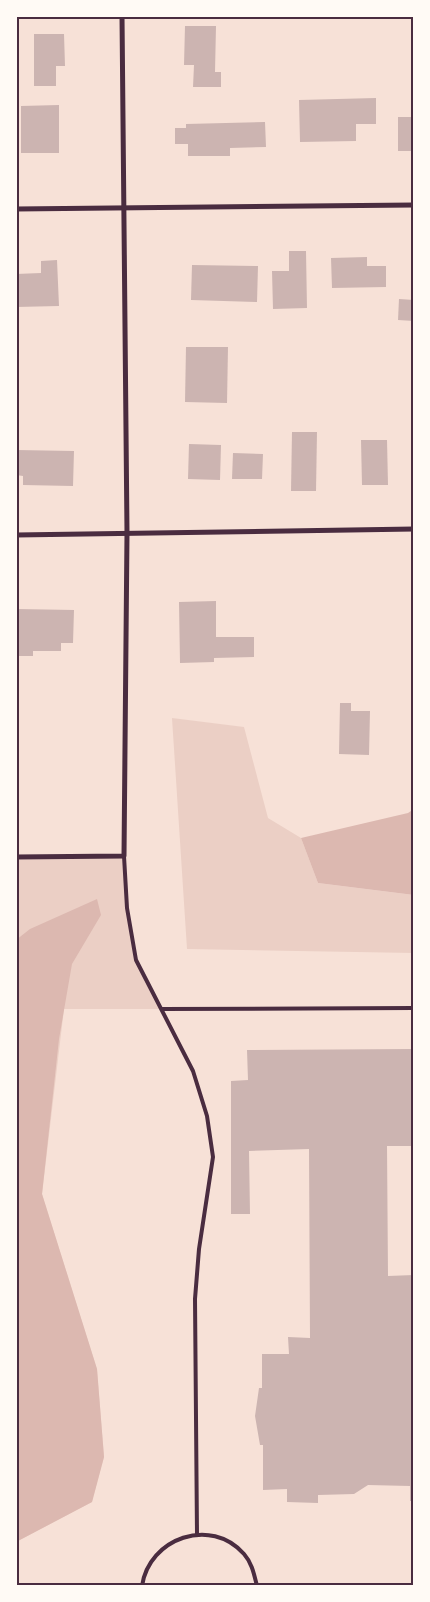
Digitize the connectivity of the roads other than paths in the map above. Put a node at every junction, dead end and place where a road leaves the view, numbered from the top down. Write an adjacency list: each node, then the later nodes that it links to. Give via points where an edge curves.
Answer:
1 (122, 16): 3 (street)
2 (414, 205): 3 (street)
3 (124, 208): 4 (street); 6 (street)
4 (16, 209)
5 (414, 529): 6 (street)
6 (127, 533): 7 (street); 8 (street)
7 (16, 535)
8 (124, 856): 9 (street); 11 (lane, via 126,908 136,960)
9 (16, 857)
10 (414, 1008): 11 (lane)
11 (162, 1009): 12 (lane, via 194,1070 207,1116 213,1156 195,1299)
12 (197, 1534): 13 (lane, via 178,1538 161,1549 149,1565); 14 (lane, via 231,1543 244,1554)
13 (142, 1586)
14 (257, 1586)

